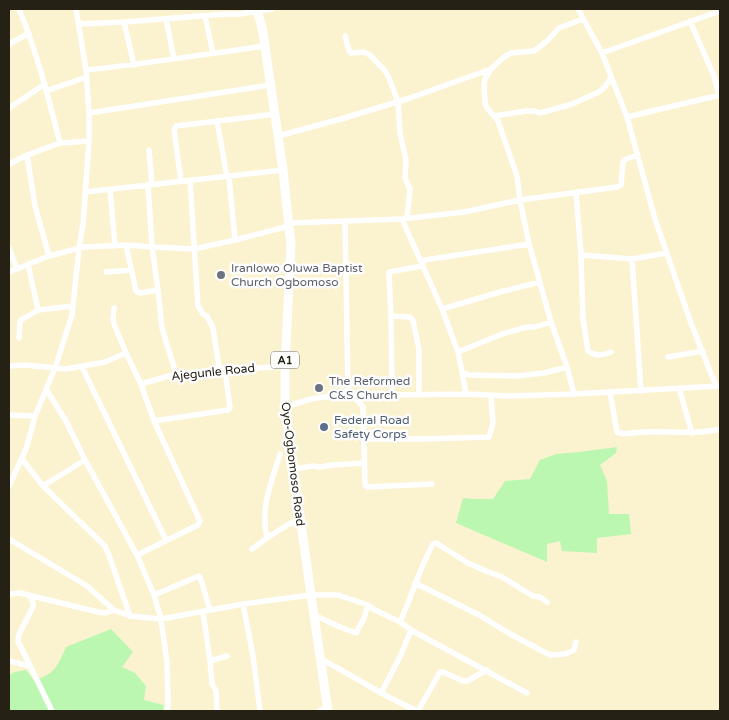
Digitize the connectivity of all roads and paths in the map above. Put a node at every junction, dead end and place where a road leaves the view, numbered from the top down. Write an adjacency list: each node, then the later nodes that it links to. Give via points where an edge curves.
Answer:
1 (19, 9): 13 (street)
2 (76, 9): 12 (street)
3 (272, 9): 5 (street)
4 (578, 9): 8 (street)
5 (256, 10): 7 (street); 16 (highway, Oyo-Ogbomoso Road / A1)
6 (720, 11): 10 (street)
7 (206, 16): 9 (street); 17 (street)
8 (583, 18): 18 (street); 22 (street, via 559,28 534,51 511,53)
9 (166, 19): 11 (street); 19 (street)
10 (690, 21): 18 (street); 27 (street)
11 (124, 22): 12 (street); 20 (street)
12 (79, 24): 21 (street)
13 (29, 33): 15 (street); 26 (street)
14 (345, 36): 28 (street, via 351,53 368,54 386,71)
15 (9, 44)
16 (265, 46): 17 (street); 25 (highway, Oyo-Ogbomoso Road / A1)
17 (213, 53): 19 (street)
18 (602, 53): 24 (street)
19 (174, 59): 20 (street)
20 (134, 65): 21 (street)
21 (86, 70): 23 (street)
22 (491, 70): 28 (street); 32 (street, via 483,90 487,108)
23 (87, 77): 26 (street); 30 (street)
24 (611, 77): 32 (street, via 599,92 572,104 540,113); 33 (street)
25 (270, 85): 30 (street); 31 (highway, Oyo-Ogbomoso Road / A1)
26 (46, 88): 29 (street); 37 (street)
27 (720, 95): 33 (street)
28 (398, 102): 35 (street); 51 (street, via 406,160 405,178 410,189)
29 (9, 108)
30 (89, 113): 36 (street)
31 (276, 114): 34 (street); 35 (highway, Oyo-Ogbomoso Road / A1)
32 (494, 116): 50 (street, via 517,176)
33 (627, 117): 40 (street)
34 (217, 121): 43 (street); 45 (street, via 176,126)
35 (278, 136): 42 (highway, Oyo-Ogbomoso Road / A1)
36 (89, 141): 37 (street); 48 (street)
37 (60, 143): 39 (street)
38 (150, 150): 46 (street)
39 (28, 155): 41 (street); 64 (street, via 35,206)
40 (638, 155): 49 (street, via 623,162 621,185); 62 (street)
41 (9, 164)
42 (283, 170): 43 (street); 53 (highway, Oyo-Ogbomoso Road / A1)
43 (227, 177): 44 (street); 54 (street)
44 (190, 180): 45 (street); 61 (street)
45 (181, 181): 46 (street)
46 (150, 184): 47 (street); 58 (street)
47 (110, 190): 48 (street); 57 (street)
48 (85, 192): 60 (street)
49 (576, 192): 50 (street); 63 (street)
50 (520, 200): 51 (street, via 464,212); 55 (street)
51 (405, 219): 52 (street); 67 (street)
52 (345, 222): 53 (street); 105 (street, via 348,391)
53 (289, 223): 54 (street, via 285,227); 87 (highway, Oyo-Ogbomoso Road / A1, via 291,257)
54 (235, 240): 61 (street)
55 (530, 244): 67 (street, via 425,260); 72 (street)
56 (126, 245): 57 (street); 58 (street); 69 (street)
57 (115, 246): 60 (street)
58 (152, 247): 61 (street); 73 (street)
59 (9, 248): 68 (street)
60 (79, 248): 64 (street); 74 (street)
61 (194, 249): 91 (street, via 198,306 211,320 219,367)
62 (667, 253): 65 (street); 81 (street)
63 (581, 255): 65 (street); 83 (street, via 583,319 588,351 602,355)
64 (49, 256): 66 (street)
65 (632, 260): 98 (street)
66 (28, 264): 68 (street); 77 (street)
67 (422, 266): 76 (street); 78 (street, via 390,272)
68 (17, 269): 70 (street)
69 (132, 270): 71 (street); 73 (street, via 138,293)
70 (9, 272)
71 (106, 272)
72 (540, 282): 76 (street); 79 (street)
73 (158, 290): 93 (street, via 163,333)
74 (73, 306): 77 (street); 90 (street)
75 (114, 308): 84 (street, via 114,324)
76 (442, 309): 82 (street)
77 (38, 310): 80 (street, via 21,320)
78 (391, 316): 102 (street); 103 (street, via 410,317 413,321 419,349)
79 (551, 322): 82 (street, via 502,334); 89 (street)
80 (19, 338)
81 (703, 351): 85 (street); 95 (street)
82 (458, 352): 92 (street)
83 (611, 352)
84 (126, 353): 88 (street); 94 (street)
85 (668, 357)
86 (9, 366): 90 (street, via 25,364)
87 (285, 366): 91 (street, Ajegunle Road); 106 (highway, Oyo-Ogbomoso Road / A1)
88 (82, 367): 90 (street); 124 (street)
89 (567, 367): 92 (street, via 516,376); 101 (street)
90 (55, 368): 97 (street)
91 (225, 370): 93 (street, Ajegunle Road); 109 (street, via 228,410)
92 (462, 372): 100 (street)
93 (176, 374): 94 (street, Ajegunle Road)
94 (141, 384): 109 (street)
95 (718, 386): 96 (street)
96 (679, 388): 98 (street); 111 (street)
97 (46, 389): 108 (street); 115 (street)
98 (641, 391): 99 (street)
99 (610, 392): 101 (street); 111 (street, via 619,434)
100 (466, 394): 103 (street); 104 (street)
101 (574, 394): 104 (street)
102 (392, 395): 103 (street); 105 (street)
103 (419, 395)
104 (490, 395): 112 (street, via 493,423 489,437)
105 (353, 397): 106 (street, via 311,399); 112 (street, via 363,407)
106 (285, 407): 117 (highway, Oyo-Ogbomoso Road / A1)
107 (9, 415): 108 (street)
108 (34, 416): 114 (street)
109 (154, 422): 124 (street, via 200,521 198,525)
110 (720, 429): 111 (street)
111 (692, 433)
112 (364, 439): 116 (street)
113 (280, 454): 122 (street, via 268,490 264,526)
114 (22, 459): 119 (street); 120 (street)
115 (86, 460): 120 (street); 126 (street)
116 (364, 463): 117 (street); 118 (street, via 367,487)
117 (293, 469): 121 (highway, Oyo-Ogbomoso Road / A1)
118 (432, 484)
119 (9, 486)
120 (43, 486): 139 (street, via 105,546)
121 (300, 518): 122 (street); 130 (highway, Oyo-Ogbomoso Road / A1)
122 (267, 538): 125 (street)
123 (9, 540): 135 (street, via 87,586)
124 (166, 540): 126 (street)
125 (252, 549)
126 (137, 555): 129 (street)
127 (415, 583): 132 (street, via 426,556 436,543 468,563); 141 (street); 143 (street, via 550,655 574,650)
128 (9, 594): 131 (street)
129 (154, 595): 136 (street, via 199,576); 140 (street)
130 (311, 595): 133 (street); 134 (street, via 338,595); 138 (highway, Oyo-Ogbomoso Road / A1)
131 (30, 596): 135 (street, via 98,612); 148 (street, via 34,607 18,638)
132 (548, 602)
133 (244, 604): 136 (street); 156 (street)
134 (368, 604): 138 (street, via 356,633); 141 (street)
135 (114, 610): 139 (street)
136 (210, 610): 137 (street)
137 (203, 612): 140 (street); 147 (street)
138 (314, 615): 145 (highway, Oyo-Ogbomoso Road / A1)
139 (130, 616): 140 (street)
140 (161, 619): 154 (street, via 167,662)
141 (400, 622): 142 (street)
142 (414, 632): 149 (street); 150 (street, via 411,630)
143 (576, 642)
144 (227, 656): 147 (street)
145 (320, 659): 150 (street); 152 (highway, Oyo-Ogbomoso Road / A1)
146 (9, 661): 148 (street)
147 (210, 661): 155 (street)
148 (30, 666): 153 (street)
149 (487, 670): 151 (street); 158 (street, via 463,681 440,672)
150 (381, 693): 158 (street)
151 (528, 693)
152 (328, 709): 157 (street)
153 (52, 711)
154 (167, 711)
155 (217, 711)
156 (260, 711)
157 (319, 711)
158 (418, 711)

